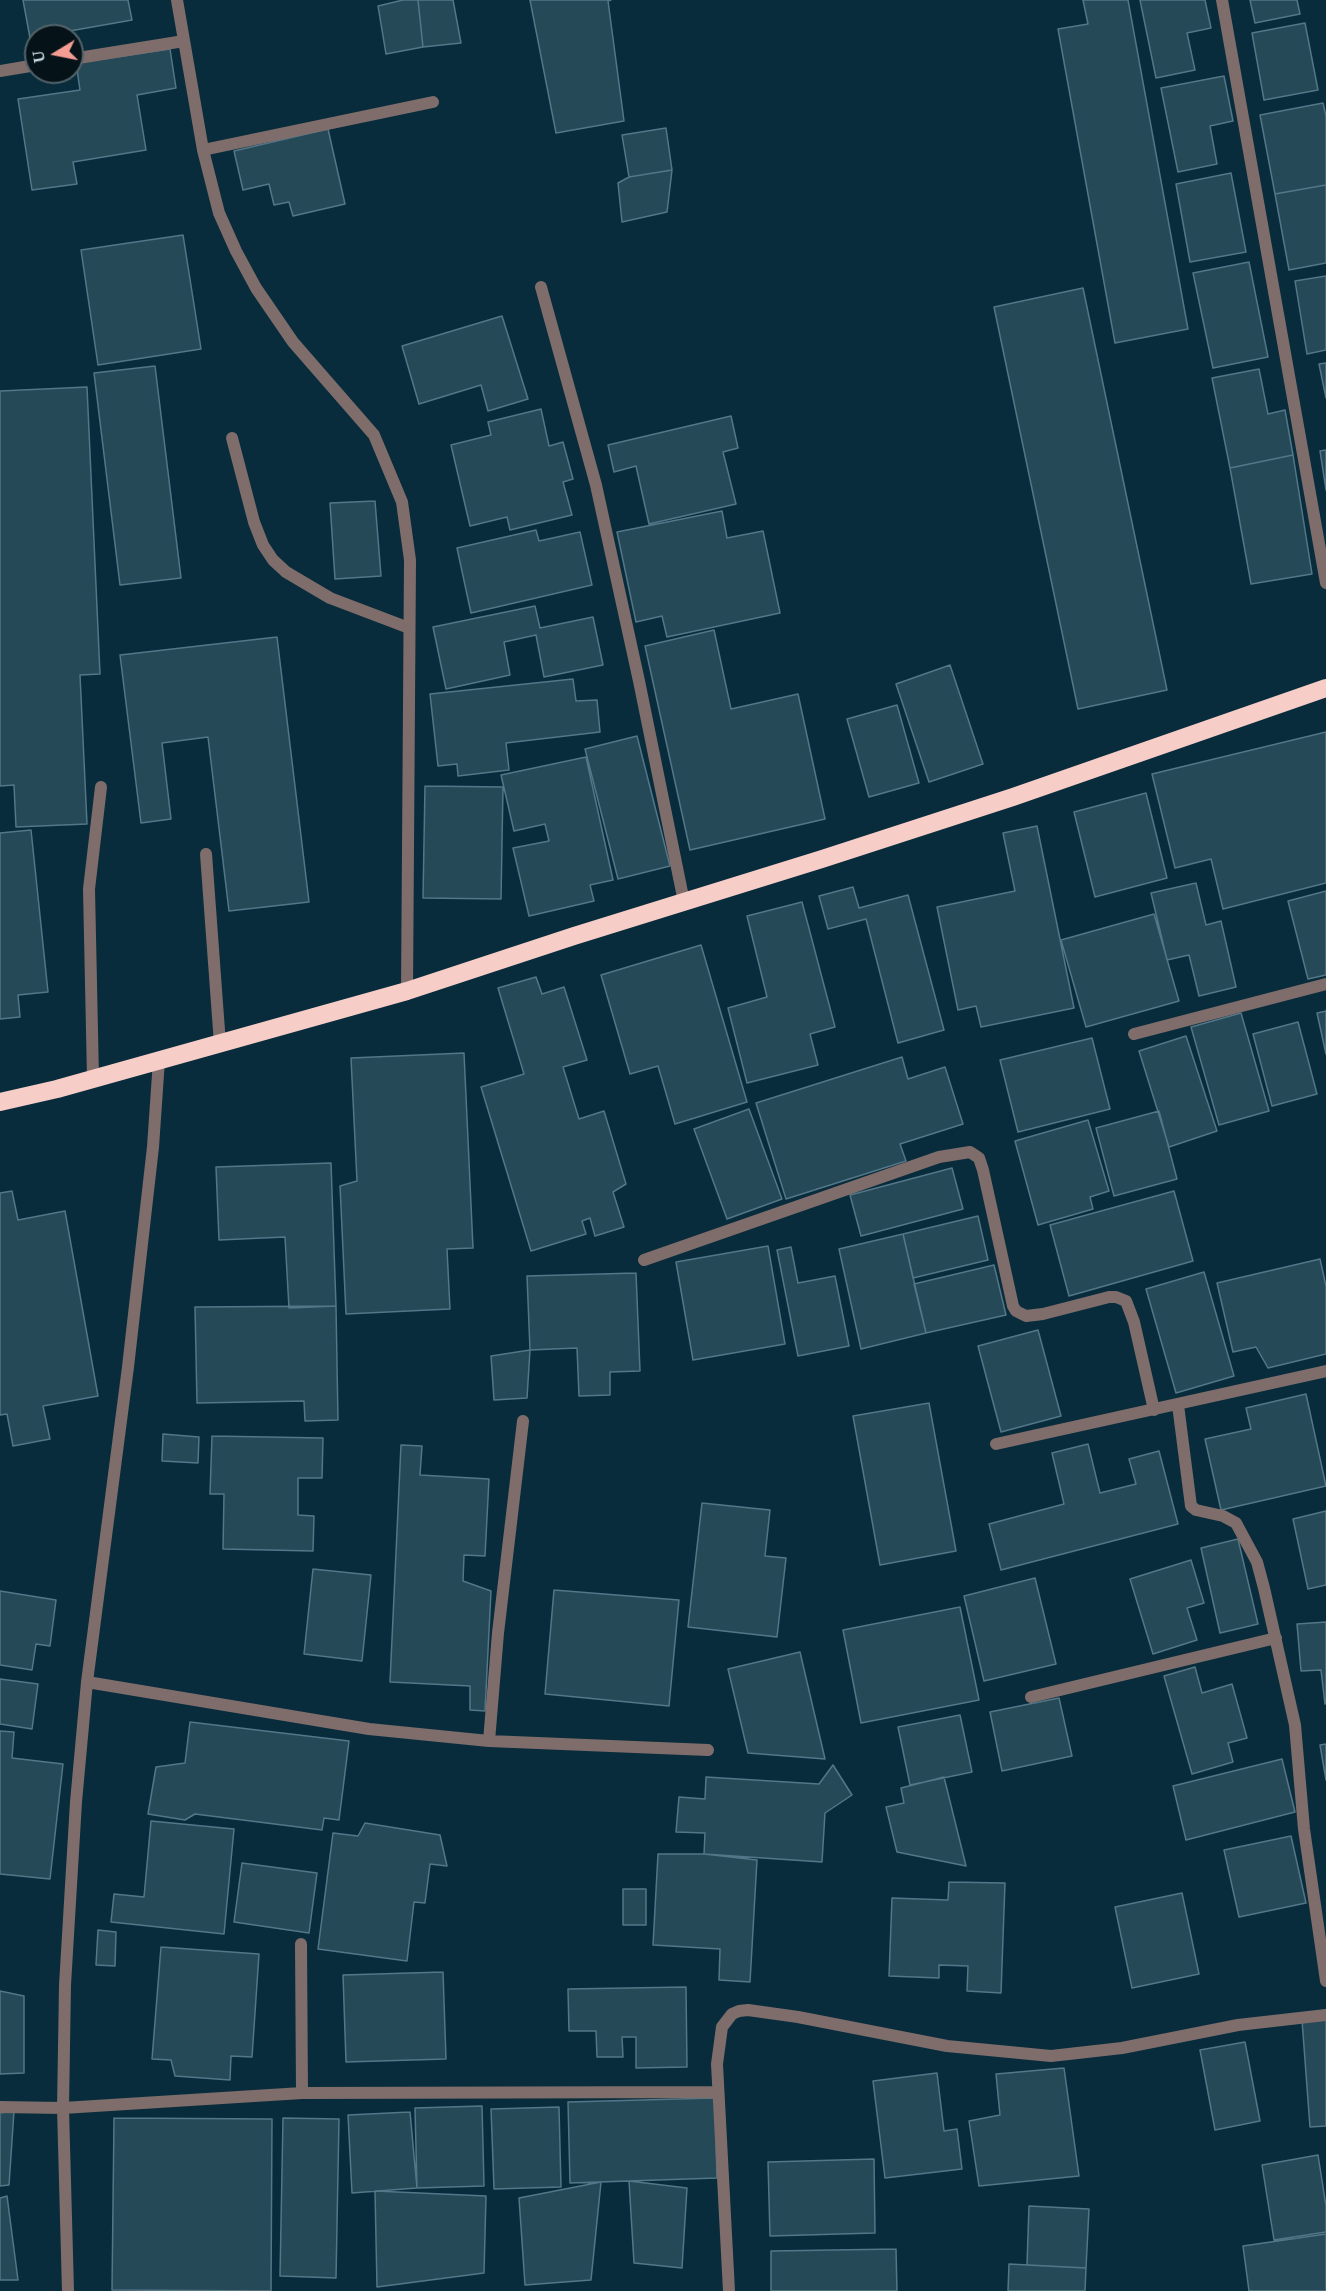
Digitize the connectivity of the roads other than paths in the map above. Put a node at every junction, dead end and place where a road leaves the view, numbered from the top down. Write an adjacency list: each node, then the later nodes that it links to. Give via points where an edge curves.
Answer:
1 (177, 0): 3 (street)
2 (1222, 0): 11 (street)
3 (184, 41): 4 (street); 8 (street)
4 (84, 57)
5 (24, 67): 6 (street)
6 (0, 70)
7 (433, 102): 8 (street)
8 (203, 150): 12 (street, via 219,213 256,288 293,342 374,435 393,478 409,541)
9 (541, 287): 16 (street, via 596,485)
10 (232, 438): 12 (street, via 254,522 273,560 330,598)
11 (1326, 583)
12 (410, 628): 18 (street)
13 (1326, 688): 16 (highway, via 1012,797)
14 (101, 786): 22 (street, via 89,888)
15 (206, 854): 20 (street)
16 (684, 902): 18 (highway)
17 (1326, 984): 19 (street)
18 (406, 991): 20 (highway)
19 (1134, 1034)
20 (220, 1044): 21 (highway)
21 (159, 1060): 22 (highway); 31 (street, via 131,1344)
22 (93, 1078): 23 (highway)
23 (0, 1102)
24 (644, 1260): 27 (street, via 939,1157 972,1153 979,1158 989,1190 1012,1306 1026,1316 1108,1297 1126,1301)
25 (1326, 1371): 26 (street)
26 (1178, 1405): 27 (street); 30 (street, via 1191,1506 1223,1516 1241,1530 1257,1562)
27 (1154, 1410): 29 (street)
28 (523, 1420): 33 (street)
29 (996, 1444)
30 (1276, 1638): 32 (street); 36 (street, via 1295,1725 1304,1829)
31 (87, 1682): 33 (street, via 369,1729); 41 (street, via 66,1973)
32 (1031, 1697)
33 (489, 1741): 34 (street)
34 (708, 1750)
35 (301, 1944): 39 (street)
36 (1326, 1981)
37 (1326, 2015): 38 (street, via 1238,2025 1122,2048 1051,2056 947,2046 798,2017 739,2011 722,2027)
38 (718, 2092): 39 (street); 43 (street)
39 (302, 2093): 41 (street)
40 (0, 2107): 41 (street)
41 (63, 2108): 42 (street)
42 (68, 2291)
43 (729, 2291)

